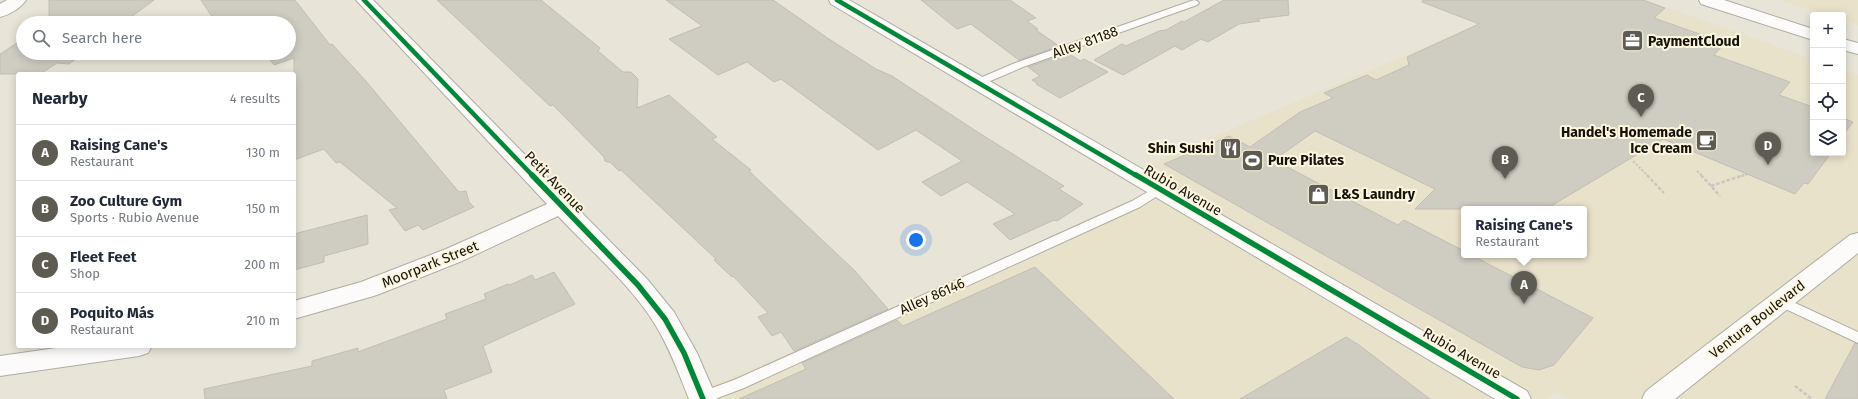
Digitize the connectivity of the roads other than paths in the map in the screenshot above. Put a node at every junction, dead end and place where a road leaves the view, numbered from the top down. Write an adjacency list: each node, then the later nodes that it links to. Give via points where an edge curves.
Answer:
1 (18, 0): 6 (street)
2 (364, 0): 12 (street, Petit Avenue)
3 (837, 0): 10 (street, Rubio Avenue)
4 (1707, 0): 7 (street)
5 (1194, 3): 10 (lane, Alley 81188, via 1019,65)
6 (0, 12)
7 (1810, 34)
8 (1846, 45): 9 (street)
9 (1858, 49)
10 (977, 83): 11 (street, Rubio Avenue)
11 (1158, 190): 19 (lane, Alley 86146, via 1136,204); 20 (street, Rubio Avenue)
12 (561, 206): 15 (street, Moorpark Street, via 454,255 368,289); 19 (street, Petit Avenue, via 638,285 665,319 684,353)
13 (1858, 240): 14 (street, Ventura Boulevard)
14 (1780, 300): 16 (lane); 21 (street, Ventura Boulevard)
15 (296, 309)
16 (1858, 338)
17 (125, 348): 18 (street)
18 (0, 366)
19 (701, 399)
20 (1517, 399)
21 (1656, 399)

